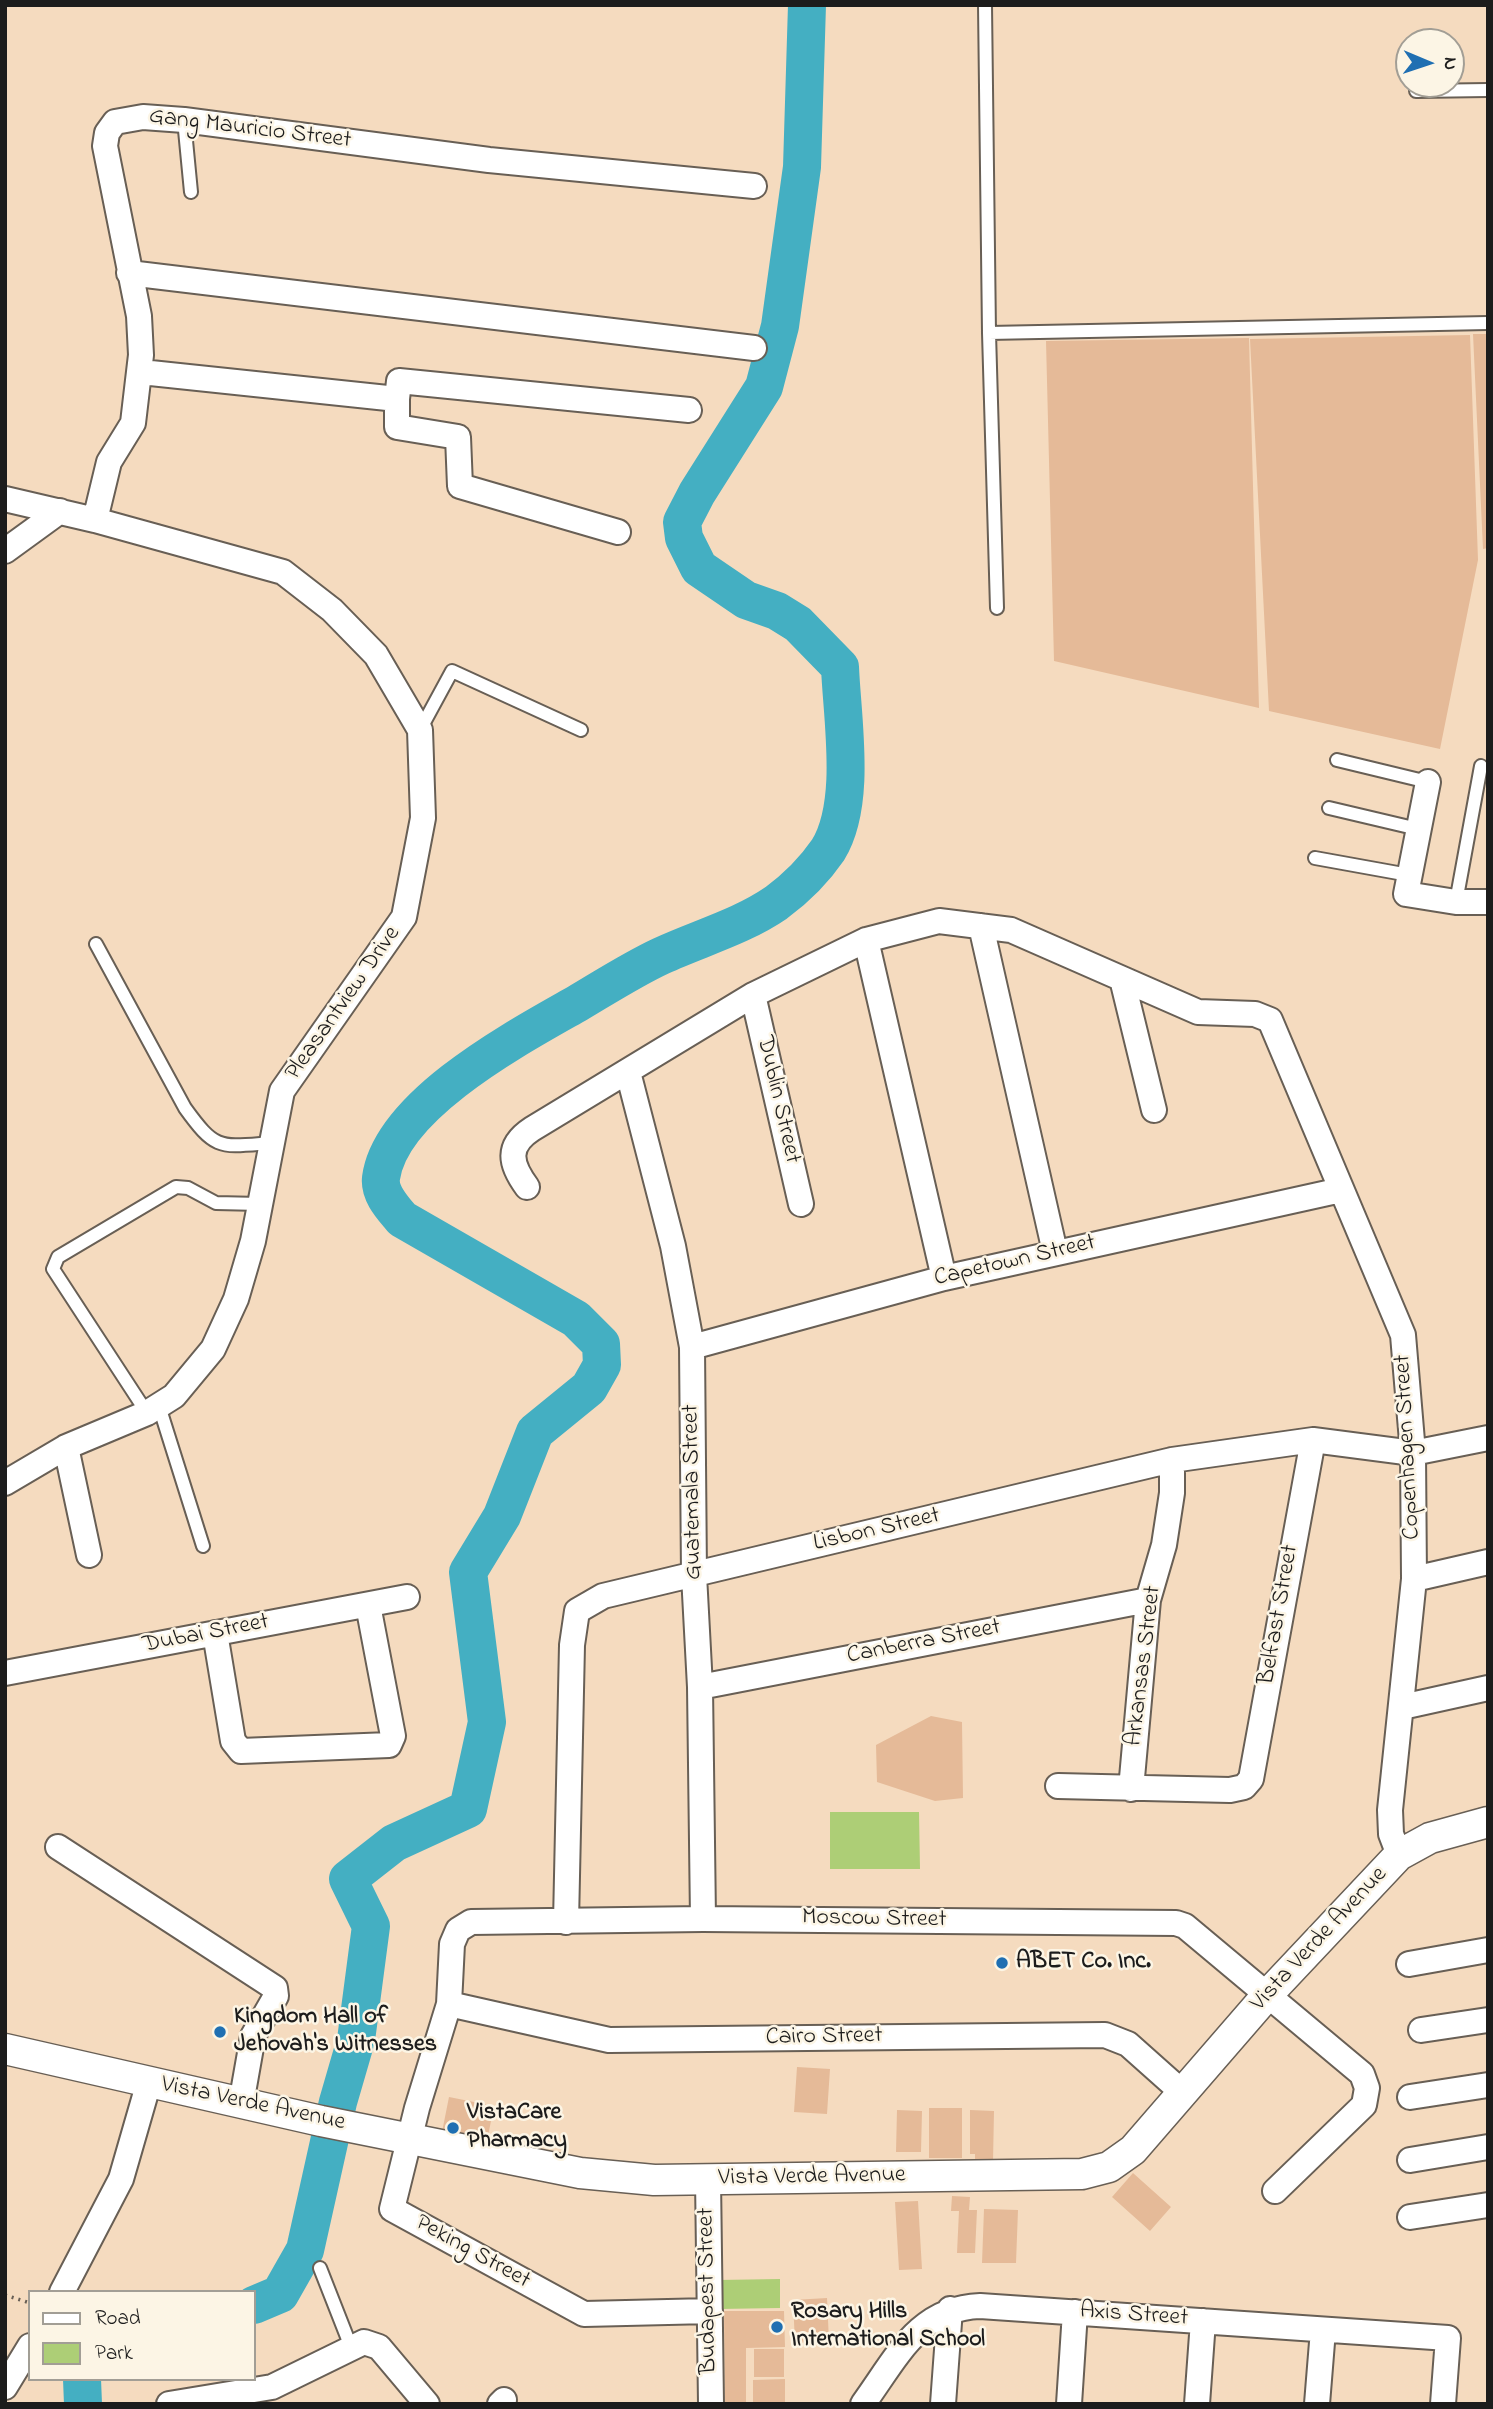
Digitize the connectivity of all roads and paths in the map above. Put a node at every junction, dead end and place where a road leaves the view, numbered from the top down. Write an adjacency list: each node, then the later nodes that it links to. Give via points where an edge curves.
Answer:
1 (985, 5): 9 (lane)
2 (1465, 90): 3 (lane)
3 (1488, 90)
4 (184, 120): 5 (street, Gang Mauricio Street, via 489,160); 6 (lane); 7 (street, Gang Mauricio Street, via 127,118 115,122 107,133 107,163)
5 (754, 186)
6 (191, 192)
7 (129, 273): 10 (street); 11 (street, Gang Mauricio Street, via 139,316)
8 (1488, 323): 9 (lane)
9 (989, 333): 19 (lane)
10 (754, 348)
11 (141, 372): 12 (street); 16 (street, Gang Mauricio Street, via 133,422 109,462)
12 (397, 399): 13 (street, via 399,381); 17 (street, via 397,427 458,437 460,486)
13 (689, 411)
14 (5, 499): 15 (street, Pleasantview Drive)
15 (60, 512): 16 (street, Pleasantview Drive); 18 (street)
16 (95, 520): 20 (street, Pleasantview Drive, via 283,572 332,610 376,655)
17 (618, 532)
18 (5, 551)
19 (997, 608)
20 (420, 730): 21 (lane, via 452,671); 38 (street, Pleasantview Drive, via 423,818 404,918 282,1091)
21 (581, 730)
22 (1337, 760): 24 (lane)
23 (1481, 766): 29 (lane)
24 (1428, 782): 26 (street)
25 (1329, 808): 26 (lane)
26 (1418, 829): 28 (street)
27 (1315, 858): 28 (lane)
28 (1409, 875): 29 (street, via 1406,894)
29 (1456, 902): 30 (street)
30 (1488, 902)
31 (981, 926): 32 (street, via 939,921); 34 (street, via 1011,930); 43 (street)
32 (866, 940): 35 (street); 44 (street)
33 (96, 944): 38 (lane, via 199,1127 214,1143)
34 (1122, 979): 37 (street); 40 (street, Copenhagen Street, via 1198,1012 1255,1014 1270,1020)
35 (753, 995): 36 (street); 42 (street, Dublin Street)
36 (628, 1072): 39 (street, via 518,1138 513,1162); 45 (street, Guatemala Street, via 673,1245)
37 (1154, 1110)
38 (271, 1143): 41 (street, Pleasantview Drive)
39 (527, 1187)
40 (1341, 1190): 43 (street, Capetown Street); 50 (street, Copenhagen Street, via 1403,1335)
41 (260, 1204): 46 (street, Pleasantview Drive, via 236,1299 213,1349 174,1396); 46 (lane, via 216,1203 188,1188 176,1187 54,1262 53,1269)
42 (801, 1204)
43 (1055, 1252): 44 (street, Capetown Street)
44 (944, 1278): 45 (street, Capetown Street)
45 (692, 1347): 56 (street, Guatemala Street)
46 (153, 1409): 49 (street, Pleasantview Drive); 53 (lane)
47 (1488, 1438): 50 (street, Lisbon Street)
48 (1313, 1440): 50 (street, Lisbon Street); 51 (street, Lisbon Street); 67 (street, Belfast Street, via 1251,1779 1244,1787 1230,1790)
49 (66, 1447): 52 (street, Pleasantview Drive); 54 (street)
50 (1413, 1453): 57 (street, Copenhagen Street)
51 (1172, 1460): 56 (street, Lisbon Street); 59 (street, Arkansas Street, via 1164,1545)
52 (5, 1483)
53 (203, 1546)
54 (89, 1555)
55 (1488, 1562): 57 (street)
56 (694, 1575): 63 (street, Guatemala Street); 72 (street, Lisbon Street, via 603,1596 577,1611 572,1646)
57 (1415, 1579): 65 (street, Copenhagen Street)
58 (407, 1597): 60 (street, Dubai Street)
59 (1148, 1600): 63 (street, Canberra Street); 67 (street, Arkansas Street)
60 (368, 1605): 61 (street, Dubai Street); 61 (street, via 393,1736 389,1745 241,1751 233,1741)
61 (215, 1633): 62 (street, Dubai Street)
62 (5, 1673)
63 (699, 1687): 71 (street, Guatemala Street)
64 (1488, 1688): 65 (street)
65 (1402, 1707): 70 (street, Copenhagen Street, via 1390,1810 1391,1834)
66 (1058, 1786): 67 (street)
67 (1131, 1789)
68 (1488, 1822): 70 (street, Vista Verde Avenue, via 1430,1838)
69 (58, 1847): 85 (street, via 275,1988 276,1996 254,2036)
70 (1399, 1855): 76 (street, Vista Verde Avenue)
71 (703, 1919): 72 (street, Moscow Street); 76 (street, Moscow Street, via 1176,1923)
72 (566, 1922): 73 (street, Moscow Street, via 471,1922)
73 (458, 1930): 77 (street, Peking Street, via 452,1944)
74 (1488, 1950): 75 (street)
75 (1409, 1964)
76 (1269, 1993): 83 (street, Vista Verde Avenue); 90 (street, Moscow Street, via 1362,2074 1367,2088 1364,2105)
77 (449, 2004): 83 (street, Cairo Street, via 609,2040 1104,2035 1128,2044); 86 (street, Peking Street)
78 (1488, 2020): 79 (street)
79 (1421, 2030)
80 (5, 2049): 81 (street, Vista Verde Avenue)
81 (149, 2082): 85 (street, Vista Verde Avenue); 94 (street, via 121,2179)
82 (1488, 2085): 84 (street)
83 (1183, 2093): 89 (street, Vista Verde Avenue, via 1122,2159 1082,2174)
84 (1410, 2097)
85 (241, 2104): 86 (street, Vista Verde Avenue)
86 (410, 2138): 89 (street, Vista Verde Avenue, via 605,2177); 98 (street, Peking Street, via 392,2210 584,2314)
87 (1488, 2147): 88 (street)
88 (1410, 2160)
89 (708, 2179): 98 (street, Budapest Street)
90 (1275, 2191)
91 (1488, 2205): 92 (street)
92 (1410, 2217)
93 (320, 2268): 102 (lane)
94 (63, 2290)
95 (5, 2295): 96 (path)
96 (28, 2302)
97 (950, 2309): 99 (street, Axis Street, via 980,2306); 109 (street, Axis Street, via 915,2333); 110 (street)
98 (710, 2311): 108 (street, Budapest Street)
99 (1075, 2312): 100 (street, Axis Street); 111 (street)
100 (1203, 2321): 101 (street, Axis Street); 112 (street)
101 (1322, 2330): 113 (street); 114 (street, Axis Street, via 1447,2338)
102 (354, 2346): 105 (street); 107 (street, via 371,2343 379,2347)
103 (28, 2349): 104 (street)
104 (5, 2387)
105 (279, 2395): 106 (street)
106 (169, 2404)
107 (427, 2404)
108 (711, 2404)
109 (863, 2404)
110 (943, 2404)
111 (1069, 2404)
112 (1197, 2404)
113 (1317, 2404)
114 (1443, 2404)

